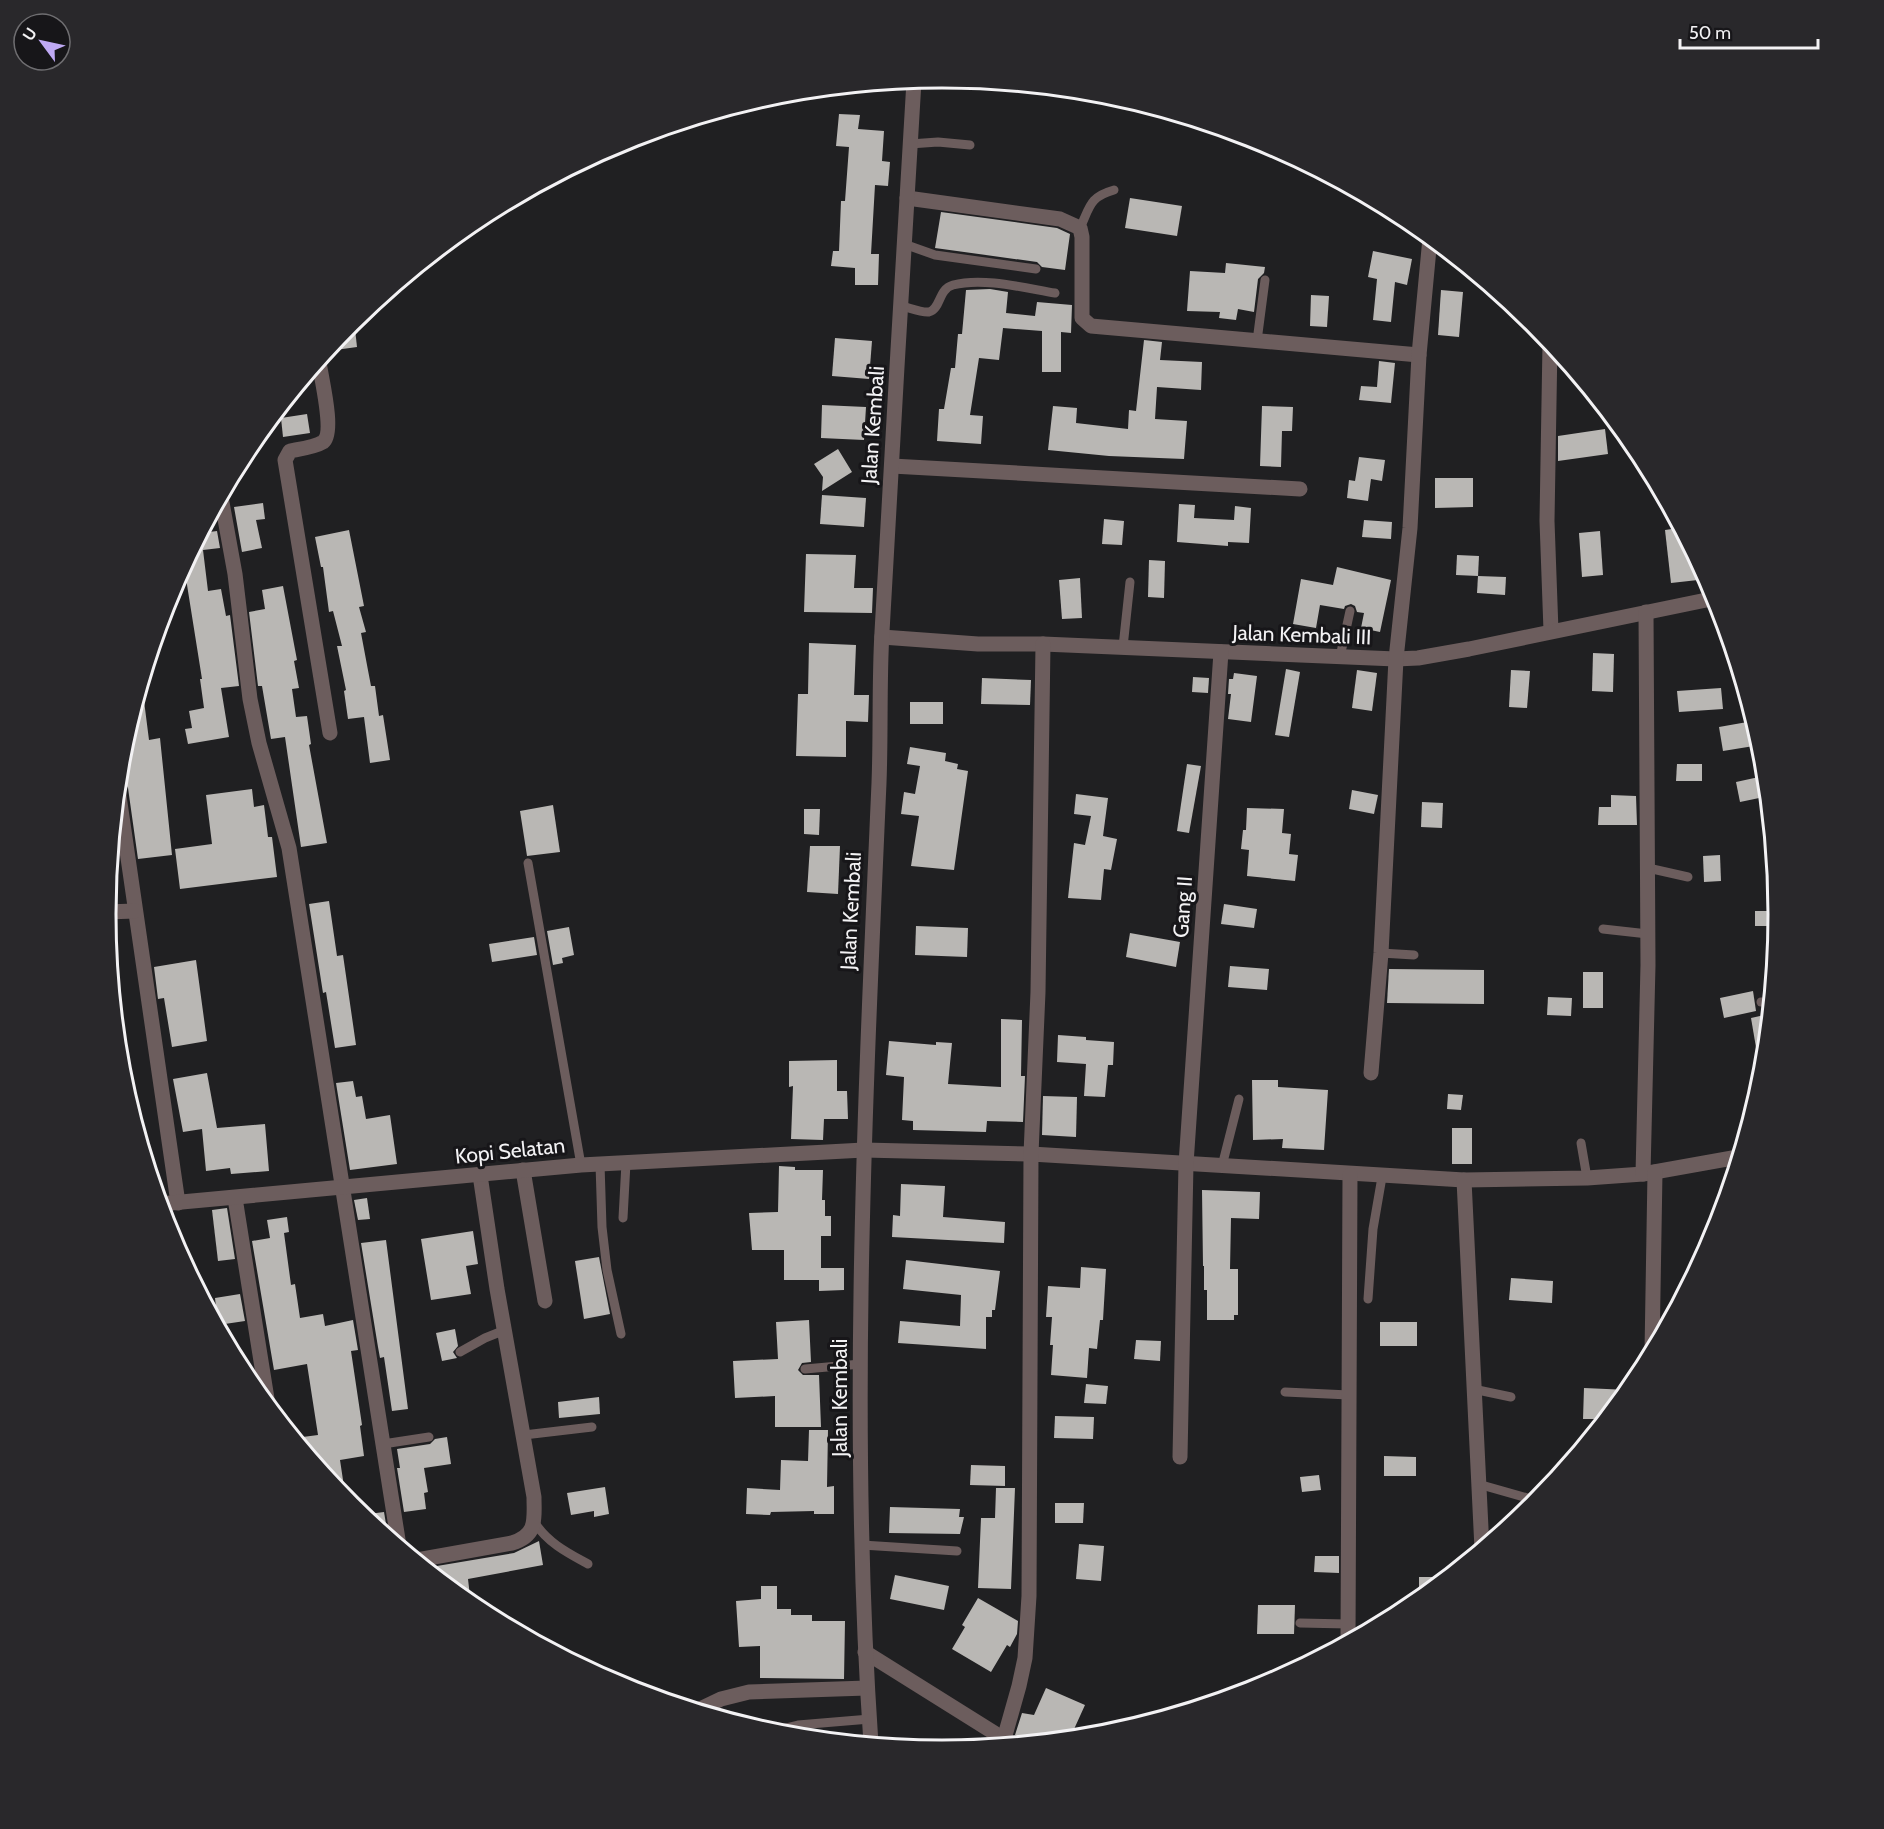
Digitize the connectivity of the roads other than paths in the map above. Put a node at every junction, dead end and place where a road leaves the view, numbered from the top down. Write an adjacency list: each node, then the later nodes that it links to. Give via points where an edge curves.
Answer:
1 (913, 89): 2 (street, Jalan Kembali)
2 (910, 144): 3 (lane); 5 (street, Jalan Kembali)
3 (970, 145)
4 (1114, 190): 6 (lane, via 1092,201)
5 (907, 198): 6 (street, via 1060,219); 7 (street, Jalan Kembali)
6 (1080, 228): 13 (street, via 1082,318 1086,323)
7 (904, 244): 9 (lane, via 946,257); 12 (street, Jalan Kembali)
8 (1429, 248): 14 (street)
9 (1036, 269)
10 (1265, 280): 13 (lane)
11 (1055, 293): 12 (lane, via 971,282 945,289 935,309 928,312)
12 (902, 306): 17 (street, Jalan Kembali)
13 (1257, 341): 14 (street)
14 (1419, 354): 30 (street, via 1410,528)
15 (1550, 356): 24 (street, via 1547,521)
16 (321, 371): 31 (street, via 328,434 322,442 290,452 285,460)
17 (892, 466): 18 (street); 25 (street, Jalan Kembali)
18 (1300, 489)
19 (223, 508): 60 (street, via 250,699 289,848)
20 (1130, 582): 27 (lane)
21 (1706, 600): 23 (street, Jalan Kembali III)
22 (1350, 610): 29 (lane)
23 (1646, 612): 24 (street, Jalan Kembali III); 34 (street)
24 (1551, 631): 30 (street, Jalan Kembali III)
25 (882, 637): 26 (street, Jalan Kembali III); 45 (street, Jalan Kembali)
26 (1042, 644): 27 (street, Jalan Kembali III); 46 (street, via 1038,992)
27 (1123, 647): 28 (street, Jalan Kembali III)
28 (1221, 652): 29 (street, Jalan Kembali III); 50 (street, Gang II)
29 (1340, 657): 30 (street, Jalan Kembali III)
30 (1396, 659): 40 (street)
31 (330, 734)
32 (122, 818): 36 (street)
33 (528, 863): 51 (lane)
34 (1648, 868): 35 (lane); 39 (street)
35 (1688, 878)
36 (135, 911): 37 (street); 62 (street)
37 (116, 912)
38 (1603, 929): 39 (lane)
39 (1648, 934): 54 (street)
40 (1381, 953): 41 (lane); 42 (street)
41 (1414, 955)
42 (1371, 1073)
43 (1239, 1099): 52 (lane)
44 (1581, 1143): 58 (lane)
45 (864, 1150): 46 (street, Kopi Selatan); 48 (street, Kopi Selatan); 71 (street, Jalan Kembali)
46 (1031, 1154): 50 (street, Kopi Selatan); 102 (street, via 1029,1596 1024,1658)
47 (1731, 1158): 54 (street, Kopi Selatan)
48 (626, 1163): 49 (street, Kopi Selatan); 64 (lane)
49 (600, 1164): 51 (street, Kopi Selatan); 68 (lane, via 607,1270)
50 (1186, 1164): 52 (street, Kopi Selatan); 82 (street, Gang II)
51 (581, 1165): 53 (street, Kopi Selatan)
52 (1222, 1166): 55 (street, Kopi Selatan)
53 (523, 1170): 56 (street, Kopi Selatan); 66 (street)
54 (1649, 1173): 58 (street, Kopi Selatan); 69 (street)
55 (1350, 1174): 57 (street, Kopi Selatan); 76 (street)
56 (480, 1175): 60 (street, Kopi Selatan); 67 (street)
57 (1382, 1177): 59 (street, Kopi Selatan); 65 (lane, via 1373,1229)
58 (1587, 1178): 59 (street, Kopi Selatan)
59 (1464, 1180): 74 (street)
60 (343, 1188): 61 (street, Kopi Selatan); 81 (street)
61 (235, 1198): 62 (street, Kopi Selatan); 73 (street)
62 (178, 1203): 63 (street, Kopi Selatan)
63 (169, 1204)
64 (623, 1218)
65 (1368, 1299)
66 (545, 1301)
67 (505, 1330): 70 (lane); 79 (street)
68 (621, 1334)
69 (1652, 1336)
70 (459, 1352)
71 (861, 1364): 72 (lane); 88 (street, Jalan Kembali)
72 (805, 1369)
73 (265, 1387)
74 (1473, 1389): 77 (lane); 83 (street)
75 (1285, 1392): 76 (lane)
76 (1349, 1395): 93 (street)
77 (1511, 1397)
78 (592, 1427): 79 (lane)
79 (524, 1435): 85 (street)
80 (429, 1437): 81 (lane)
81 (383, 1444): 86 (street)
82 (1180, 1457)
83 (1478, 1484): 84 (lane); 87 (street)
84 (1527, 1498)
85 (534, 1523): 90 (street, via 523,1540); 91 (lane, via 550,1541)
86 (397, 1536)
87 (1481, 1540)
88 (862, 1545): 89 (lane); 95 (street, Jalan Kembali)
89 (957, 1551)
90 (425, 1559)
91 (588, 1564)
92 (1300, 1623): 93 (lane)
93 (1348, 1624): 94 (street)
94 (1348, 1634)
95 (865, 1652): 96 (street, Jalan Kembali); 101 (street)
96 (867, 1688): 97 (street, via 749,1692); 98 (street, Jalan Kembali)
97 (707, 1706)
98 (870, 1719): 99 (lane); 100 (street, Jalan Kembali)
99 (791, 1727)
100 (871, 1737)
101 (1002, 1738)
102 (1009, 1738)

